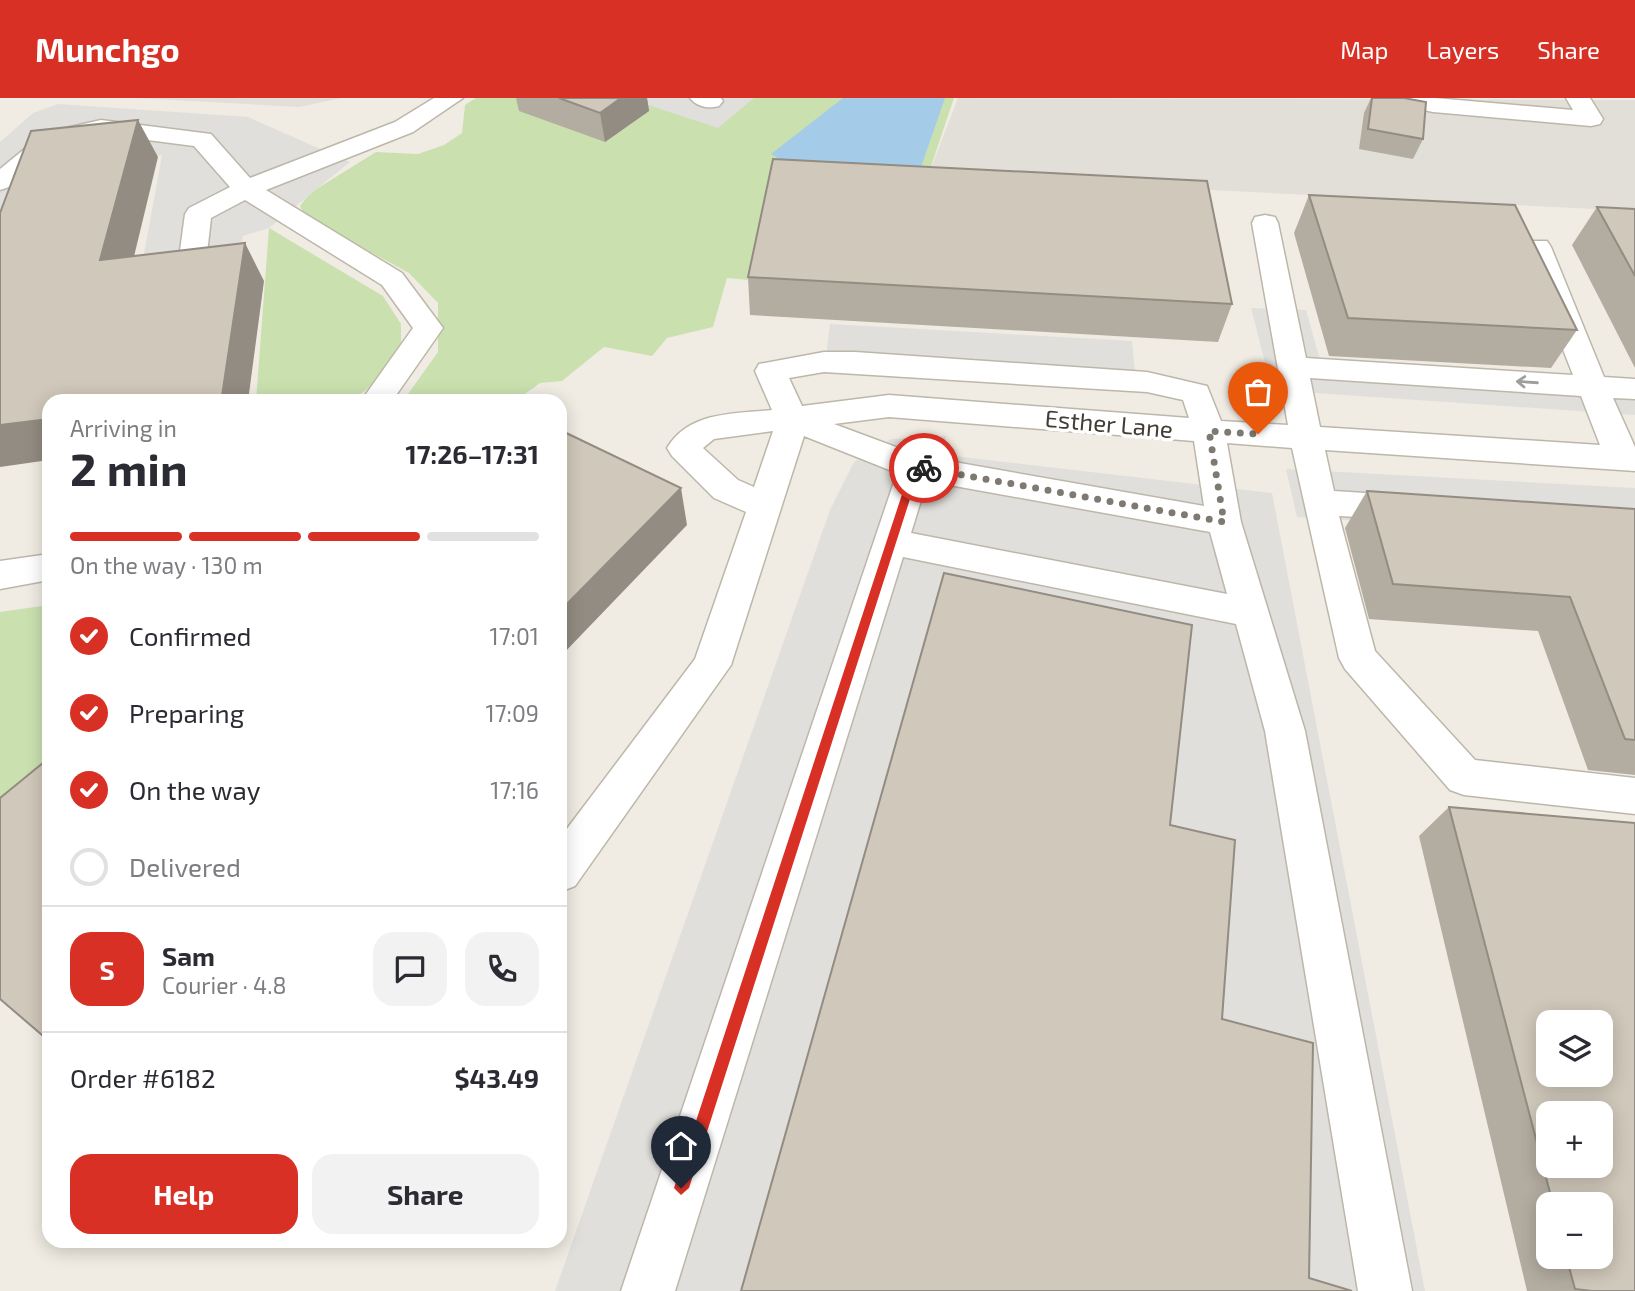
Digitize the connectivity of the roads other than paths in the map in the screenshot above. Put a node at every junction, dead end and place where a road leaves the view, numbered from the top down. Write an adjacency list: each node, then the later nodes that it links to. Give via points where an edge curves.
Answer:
1 (451, 98): 5 (street, via 404,127)
2 (1398, 98): 3 (street, via 1591,119)
3 (1578, 98)
4 (0, 182): 5 (street, via 53,138 101,127 202,139)
5 (246, 189): 8 (street, via 198,214); 13 (street, via 392,279 428,328)
6 (1265, 223): 9 (street)
7 (1537, 247): 11 (street)
8 (190, 280)
9 (1292, 367): 11 (street, one-way to 9); 17 (street)
10 (959, 368): 14 (street); 15 (street, via 824,362 770,371); 16 (street, via 1146,383 1196,393)
11 (1595, 386): 12 (street); 18 (street)
12 (1635, 389)
13 (381, 394)
14 (958, 411): 15 (street, Esther Lane, via 889,406); 16 (street, Esther Lane)
15 (793, 420): 19 (street); 21 (street); 21 (street, Esther Lane, via 705,429 683,449 726,489)
16 (1209, 431): 17 (street, Esther Lane); 23 (street)
17 (1306, 438): 18 (street, Esther Lane); 20 (street)
18 (1628, 458)
19 (915, 467): 23 (street); 24 (street)
20 (1319, 502): 22 (street); 28 (street, via 1358,658 1464,777)
21 (765, 506): 29 (street, via 712,665)
22 (1441, 510)
23 (1224, 522): 27 (street)
24 (891, 542): 27 (street); 30 (street)
25 (42, 568): 26 (street)
26 (0, 575)
27 (1250, 613): 31 (street, via 1285,731)
28 (1635, 796)
29 (567, 862)
30 (648, 1291)
31 (1385, 1291)

